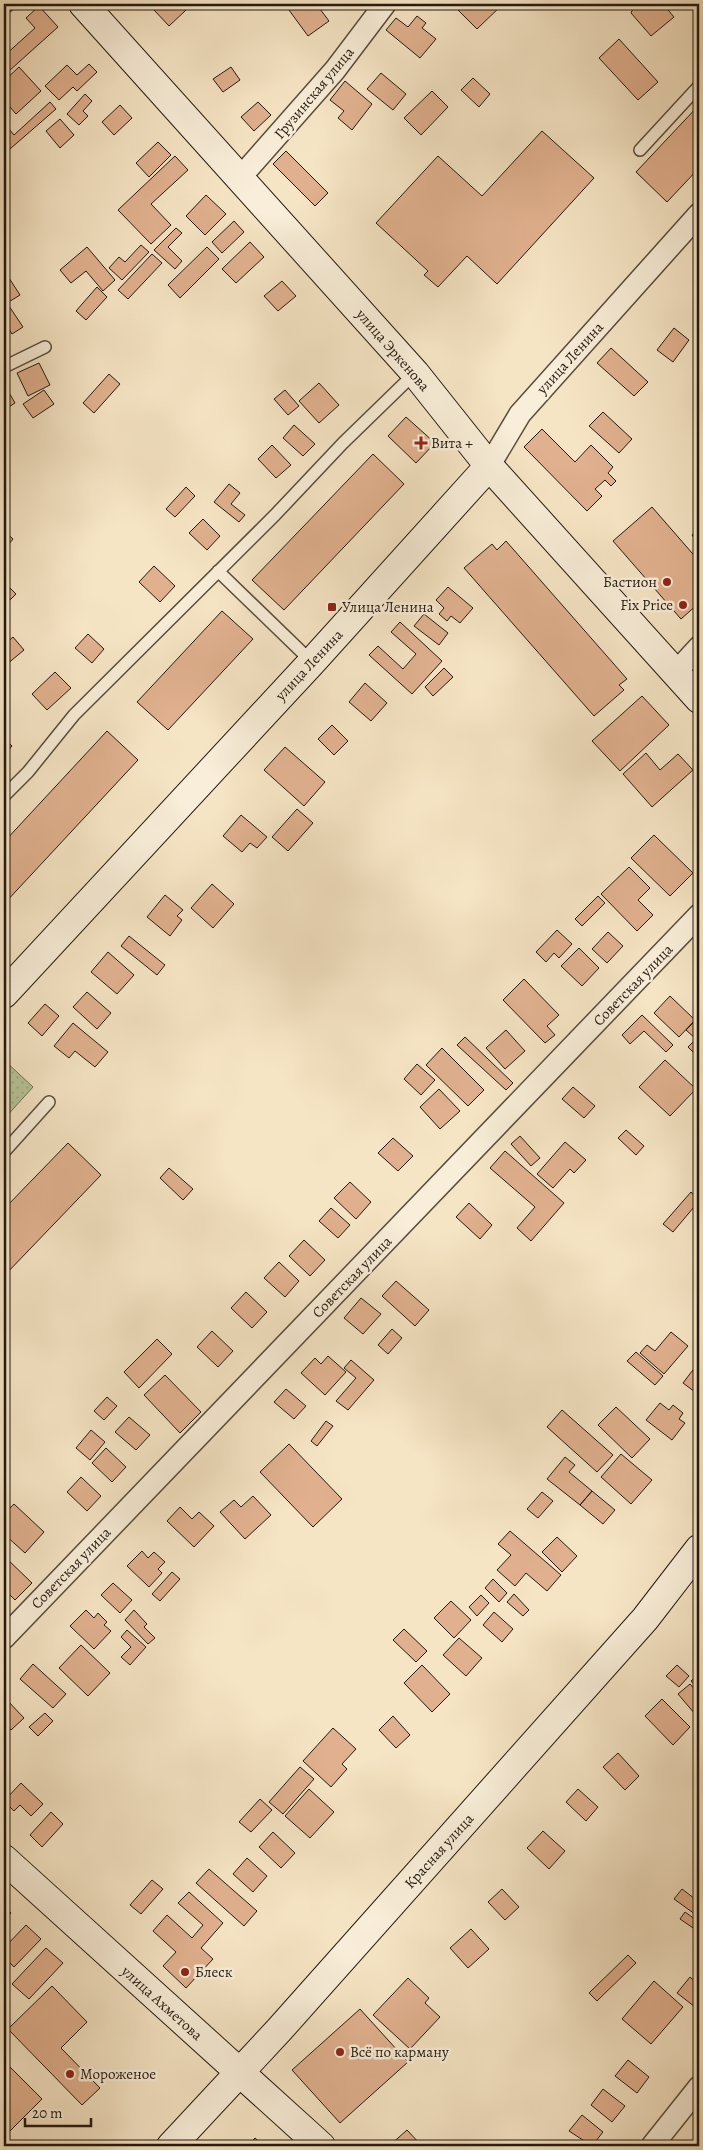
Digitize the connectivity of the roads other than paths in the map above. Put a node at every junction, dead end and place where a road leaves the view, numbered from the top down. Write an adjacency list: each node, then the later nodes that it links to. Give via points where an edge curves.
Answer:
1 (83, 4): 5 (street, улица Эркенова)
2 (385, 4): 5 (street, Грузинская улица, via 335,70)
3 (699, 86): 4 (lane)
4 (640, 150)
5 (240, 179): 9 (street, улица Эркенова)
6 (699, 214): 10 (street, улица Ленина, via 520,414)
7 (45, 347): 8 (lane)
8 (4, 367)
9 (415, 373): 10 (street, улица Эркенова); 11 (lane)
10 (490, 466): 13 (street, улица Ленина); 14 (street, улица Эркенова)
11 (218, 571): 13 (lane); 16 (lane, via 74,715)
12 (699, 648): 14 (street)
13 (312, 662): 18 (street, улица Ленина)
14 (676, 672): 15 (street, улица Эркенова)
15 (699, 699)
16 (4, 796)
17 (699, 915): 22 (street, Советская улица)
18 (7, 984)
19 (49, 1102): 20 (lane)
20 (4, 1152)
21 (699, 1549): 24 (street, Красная улица, via 645,1619)
22 (4, 1638)
23 (4, 1860): 24 (street, улица Ахметова)
24 (239, 2073): 26 (street, Красная улица); 27 (street, улица Ахметова)
25 (699, 2087): 28 (street)
26 (171, 2146)
27 (321, 2146)
28 (652, 2146)

